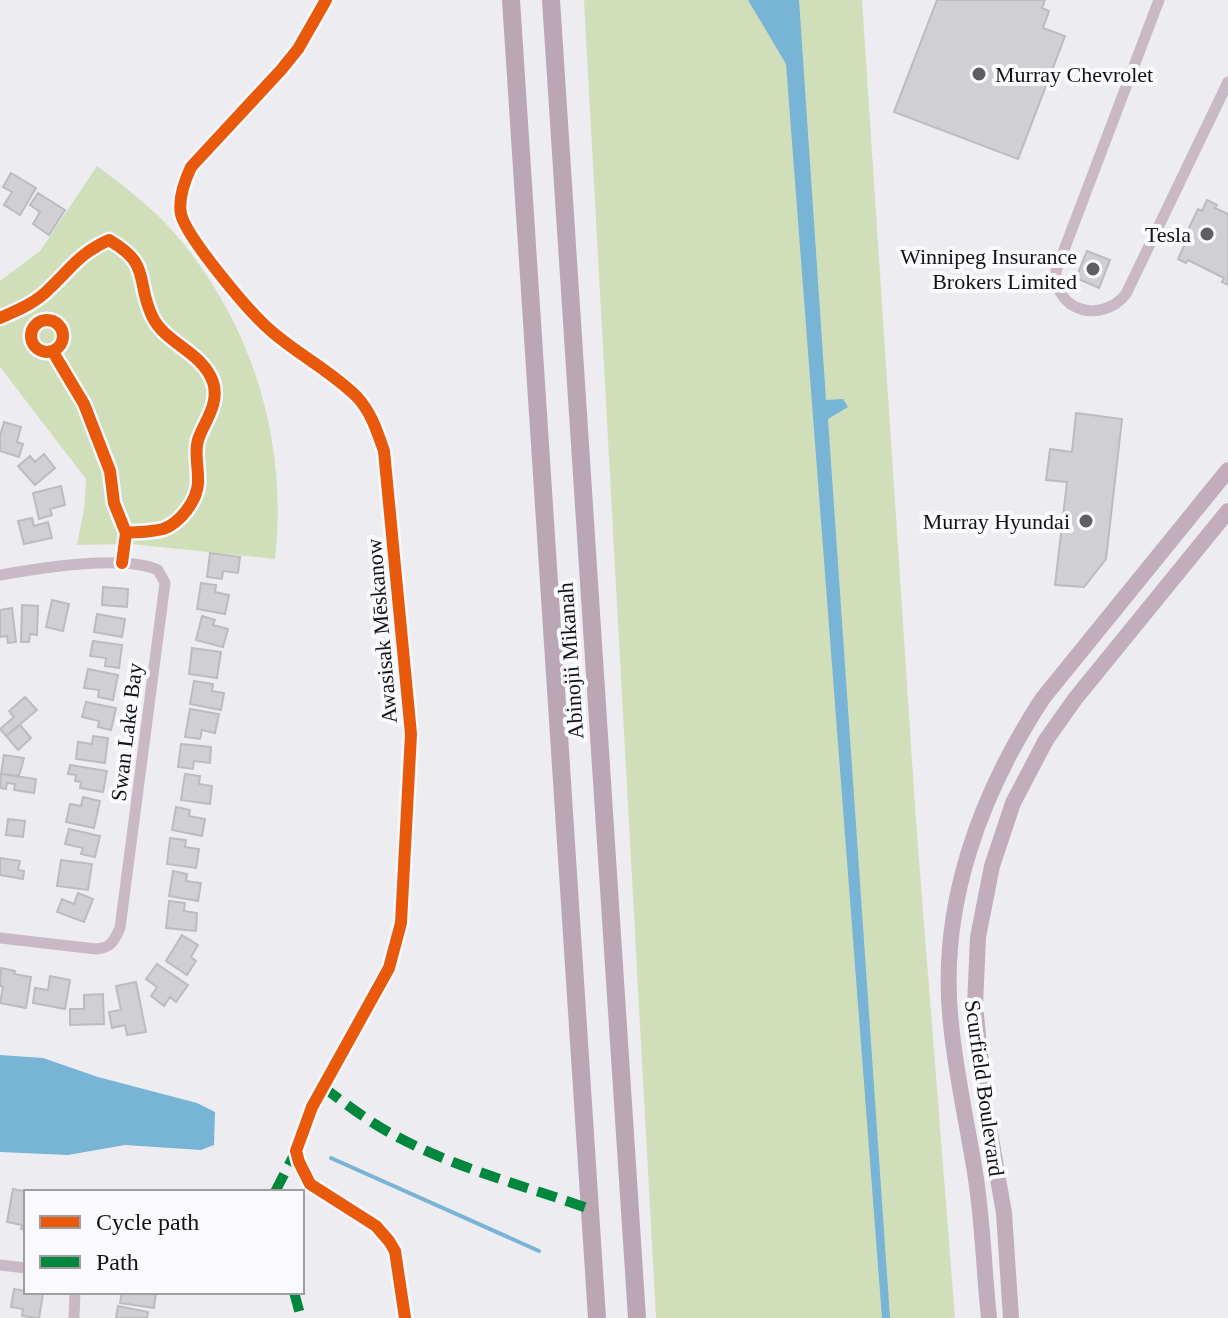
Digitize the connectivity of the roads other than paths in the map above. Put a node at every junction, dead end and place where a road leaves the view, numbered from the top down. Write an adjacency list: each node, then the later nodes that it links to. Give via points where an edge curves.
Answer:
1 (511, 0): 13 (main road, Abinojii Mikanah)
2 (551, 0): 14 (main road, Abinojii Mikanah)
3 (1159, 0): 4 (street, via 1056,271 1057,289 1066,301 1097,311 1126,294)
4 (1228, 82)
5 (1228, 470): 15 (street, Scurfield Boulevard, via 1043,698 989,795 967,855 948,989 976,1181)
6 (1228, 511): 16 (street, Scurfield Boulevard, via 1046,740 1013,803 992,866 978,937 975,1006 1004,1213)
7 (0, 575): 8 (street, Swan Lake Bay, via 122,563 158,570 165,583 114,942 106,948)
8 (0, 938)
9 (0, 1265): 10 (street)
10 (24, 1268)
11 (75, 1294): 12 (street)
12 (74, 1318)
13 (597, 1318)
14 (637, 1318)
15 (989, 1318)
16 (1011, 1318)

